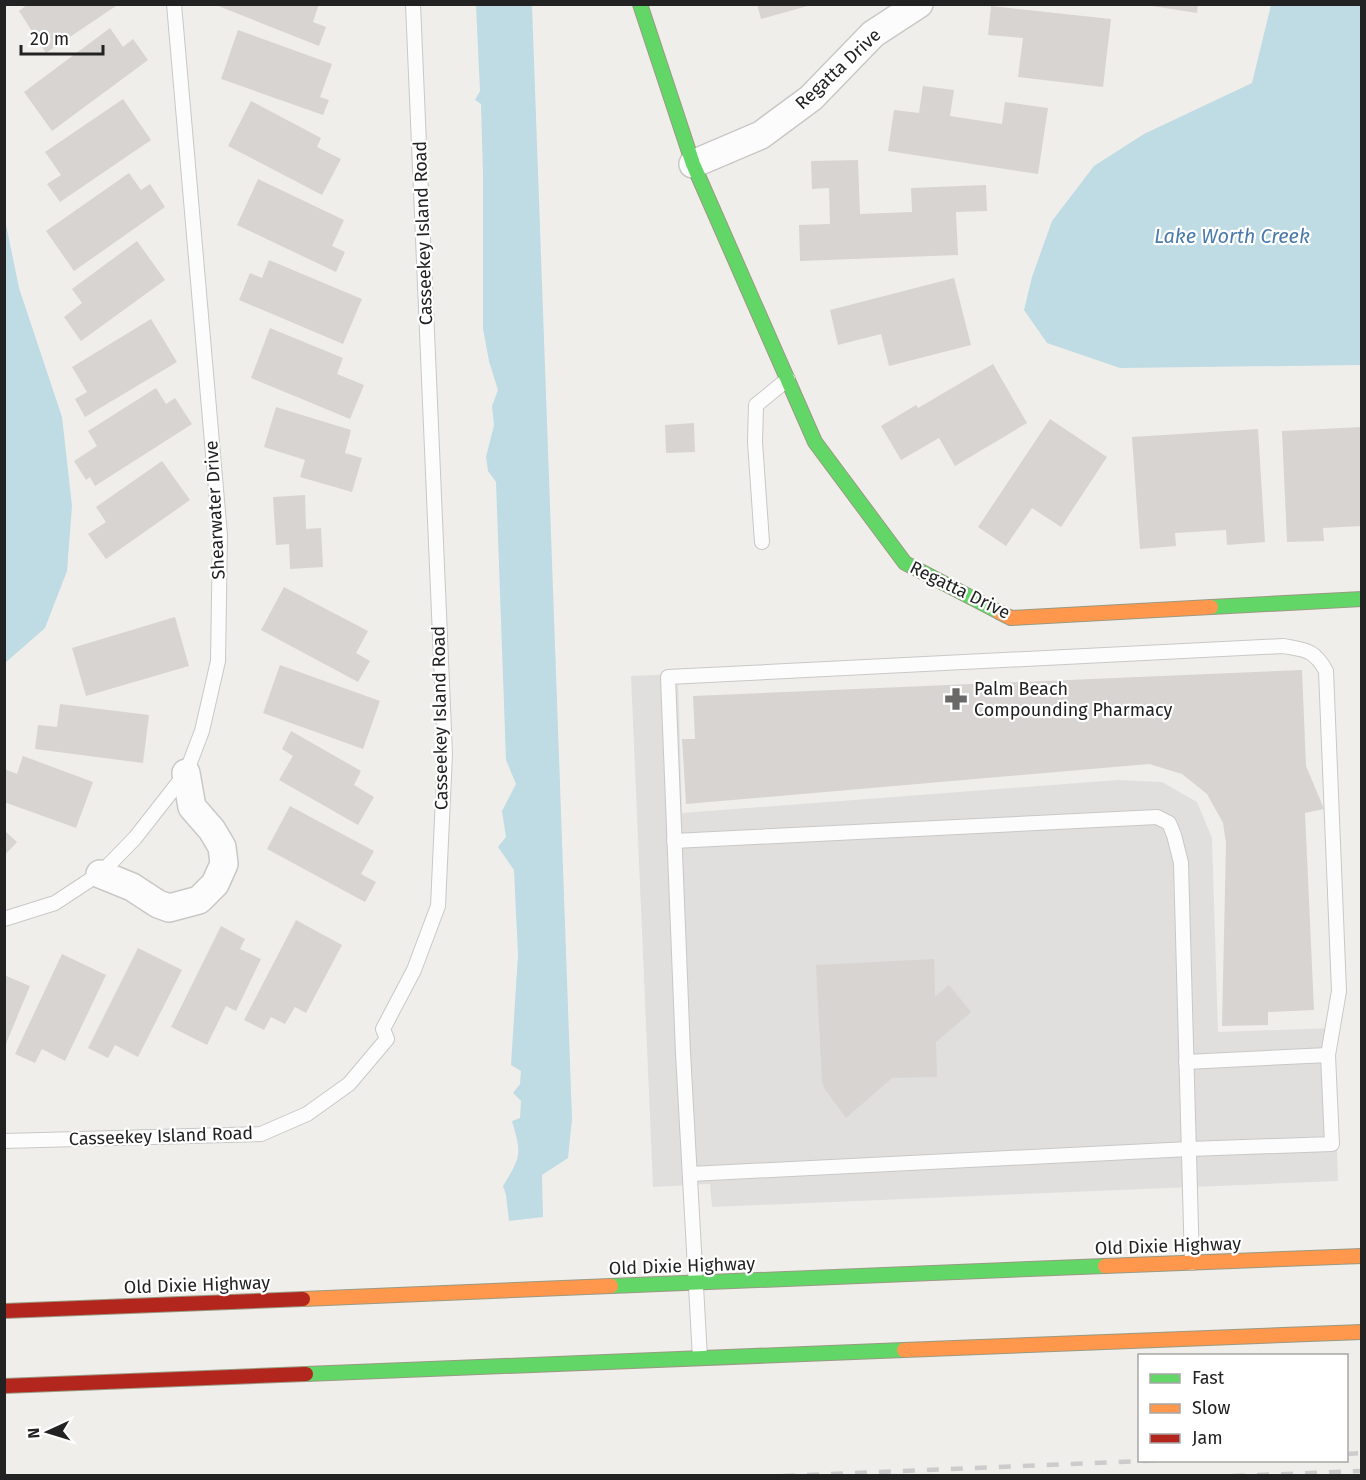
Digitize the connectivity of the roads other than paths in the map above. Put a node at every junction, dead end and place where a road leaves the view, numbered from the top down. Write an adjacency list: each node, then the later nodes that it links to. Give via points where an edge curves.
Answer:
1 (174, 4): 9 (lane, Shearwater Drive, via 220,535 218,661 202,731)
2 (413, 4): 15 (lane, Casseekey Island Road, via 445,754 438,906 414,970 383,1029 387,1039 350,1084 307,1114 261,1134)
3 (640, 4): 5 (main road, Regatta Drive)
4 (919, 4): 5 (street, Regatta Drive, via 873,34 811,98 762,135)
5 (693, 164): 6 (main road, Regatta Drive)
6 (788, 380): 7 (lane, via 756,405 754,442); 8 (main road, Regatta Drive, via 815,442 904,563 1011,618)
7 (762, 542)
8 (1362, 599)
9 (186, 773): 11 (lane, Shearwater Drive, via 135,838); 11 (street, via 192,807 222,847 224,864 214,884 199,900 169,908)
10 (674, 841): 13 (lane, via 668,677 1282,646 1307,650 1319,658 1326,671 1339,991); 14 (lane, via 1157,818 1168,823 1180,863); 17 (lane)
11 (100, 874): 12 (lane, Shearwater Drive, via 55,903)
12 (4, 919)
13 (1328, 1055): 14 (lane); 16 (lane, via 1332,1144)
14 (1186, 1062): 16 (lane)
15 (4, 1141)
16 (1189, 1149): 17 (lane); 19 (lane)
17 (690, 1173): 20 (lane)
18 (1362, 1256): 19 (main road, Old Dixie Highway)
19 (1192, 1263): 20 (main road, Old Dixie Highway)
20 (696, 1283): 21 (main road, Old Dixie Highway); 23 (lane)
21 (4, 1311)
22 (1362, 1332): 23 (main road)
23 (700, 1358): 24 (main road)
24 (4, 1386)

